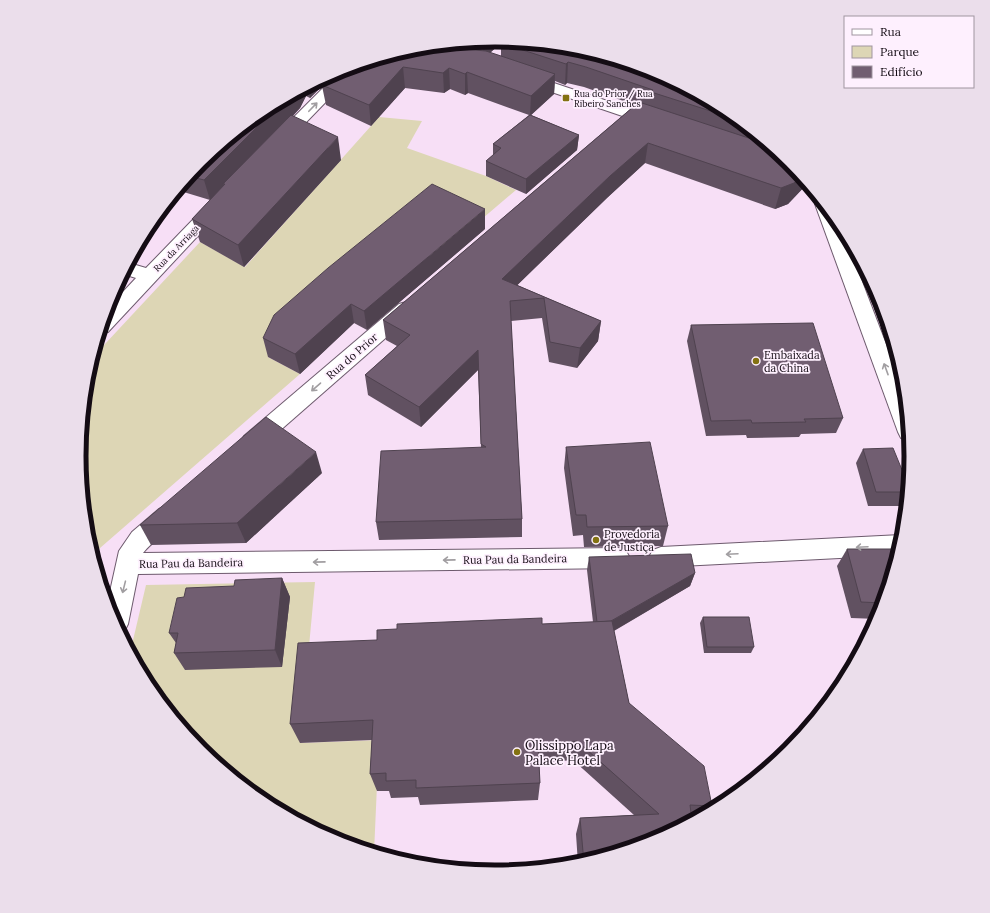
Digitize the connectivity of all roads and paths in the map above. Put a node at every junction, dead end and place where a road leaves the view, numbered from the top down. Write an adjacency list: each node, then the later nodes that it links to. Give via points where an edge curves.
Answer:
1 (511, 73): 3 (street)
2 (343, 76): 6 (street, one-way to 2)
3 (631, 114): 4 (street); 5 (street)
4 (668, 127)
5 (613, 130)
6 (270, 151)
7 (226, 196): 10 (street, Rua da Arriaga)
8 (831, 224): 13 (street, one-way to 8)
9 (131, 270): 10 (street)
10 (150, 276): 12 (street, Rua da Arriaga)
11 (422, 296): 14 (street, Rua do Prior, one-way to 14)
12 (110, 318)
13 (902, 414)
14 (236, 456)
15 (182, 503): 17 (street, via 140,539 131,551)
16 (895, 545): 17 (street, Rua Pau da Bandeira, one-way to 17, via 639,558)
17 (129, 564): 18 (street, one-way to 18)
18 (117, 614)

